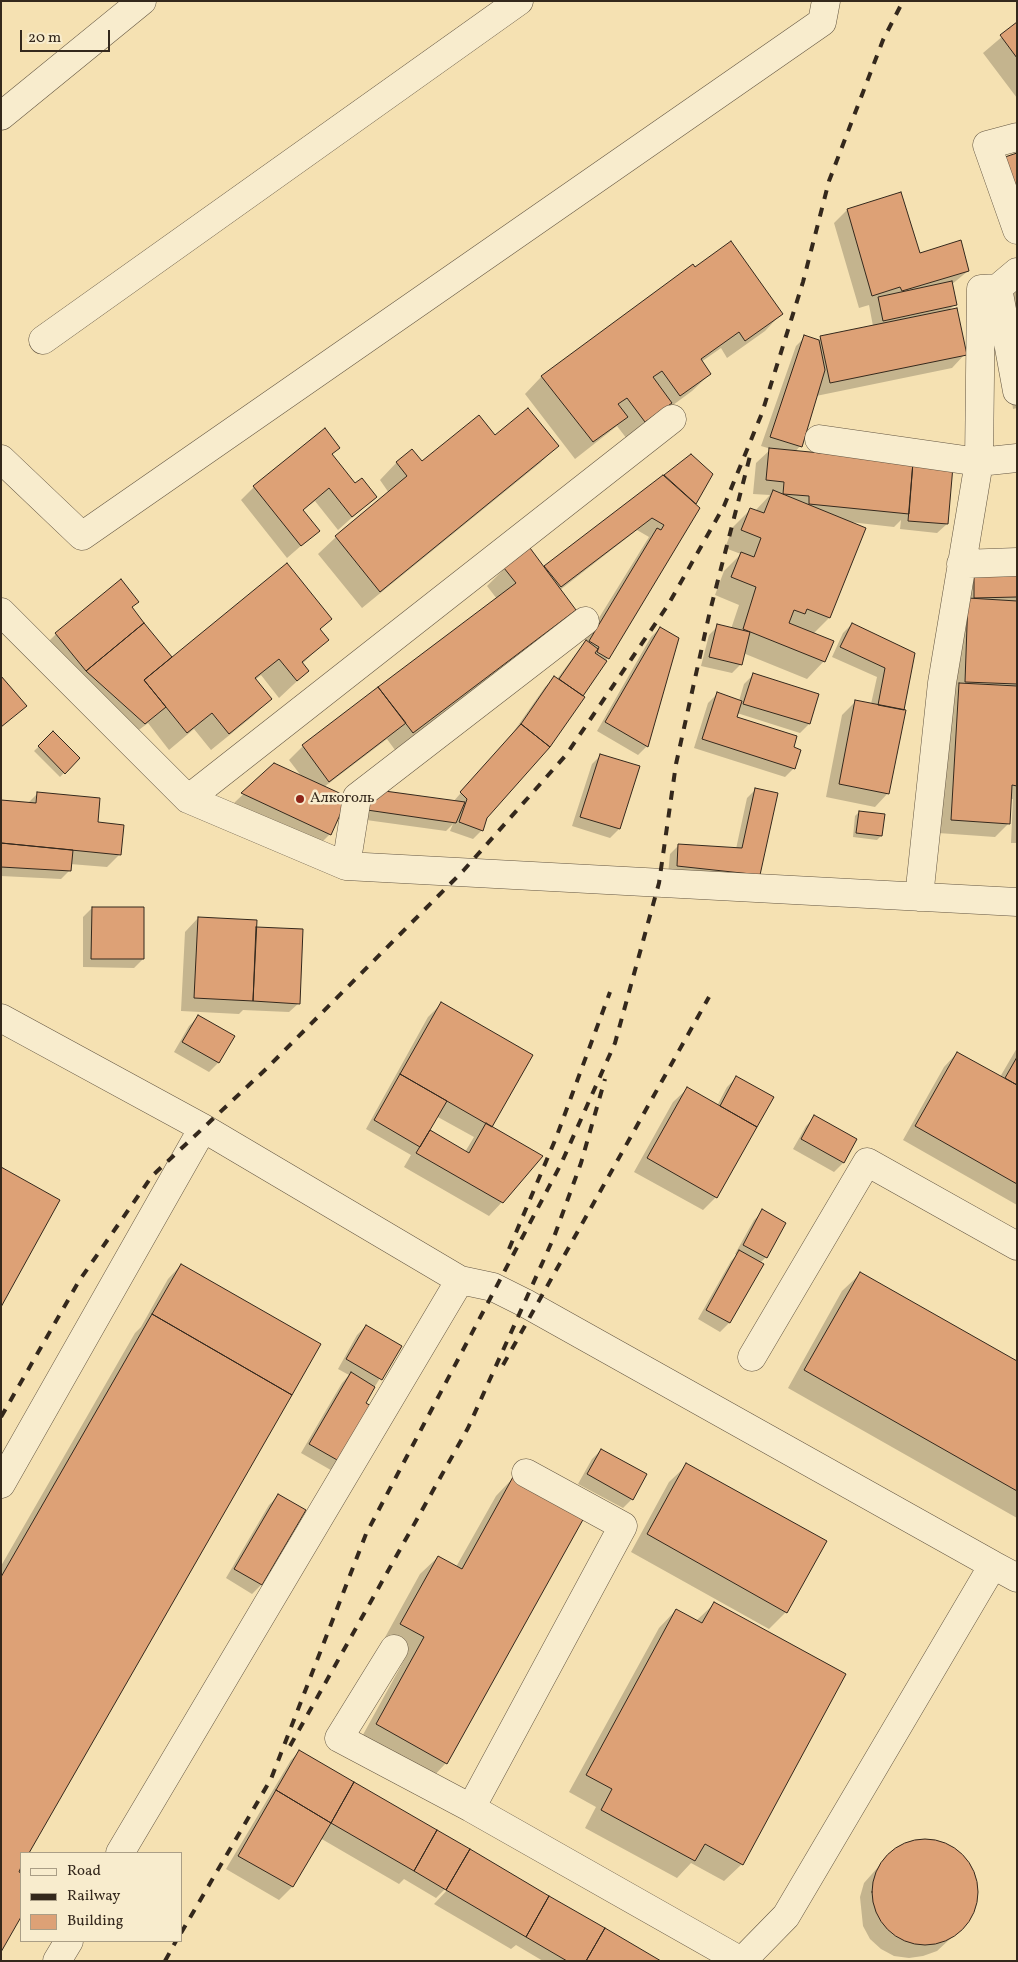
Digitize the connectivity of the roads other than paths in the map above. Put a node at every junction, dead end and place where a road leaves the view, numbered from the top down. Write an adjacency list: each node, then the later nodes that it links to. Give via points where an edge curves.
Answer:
1 (519, 1): 8 (street)
2 (826, 1): 13 (street, via 822,22 82,536)
3 (140, 2): 4 (street)
4 (1, 116)
5 (1017, 137): 6 (street, via 987,145)
6 (1017, 230)
7 (1007, 280): 9 (street); 14 (street, via 981,289)
8 (43, 340)
9 (1017, 391)
10 (672, 419): 19 (street)
11 (819, 439): 14 (street)
12 (1017, 458): 14 (street)
13 (1, 459)
14 (979, 462): 16 (street)
15 (1017, 562): 16 (street)
16 (962, 564): 21 (street, via 942,683)
17 (1, 612): 19 (street)
18 (586, 621): 20 (street, via 357,796)
19 (188, 799): 20 (street)
20 (346, 866): 21 (street)
21 (919, 897): 22 (street)
22 (1017, 902)
23 (1, 1018): 24 (street)
24 (203, 1128): 26 (street); 29 (street)
25 (1017, 1246): 27 (street, via 867,1162)
26 (460, 1280): 30 (street, via 494,1287 525,1303); 34 (street)
27 (752, 1357)
28 (526, 1473): 33 (street, via 623,1526)
29 (1, 1484)
30 (993, 1565): 31 (street); 37 (street, via 786,1916)
31 (1017, 1578)
32 (394, 1649): 33 (street, via 339,1738)
33 (471, 1808): 37 (street)
34 (121, 1852)
35 (67, 1942): 36 (street)
36 (57, 1961)
37 (741, 1961)

